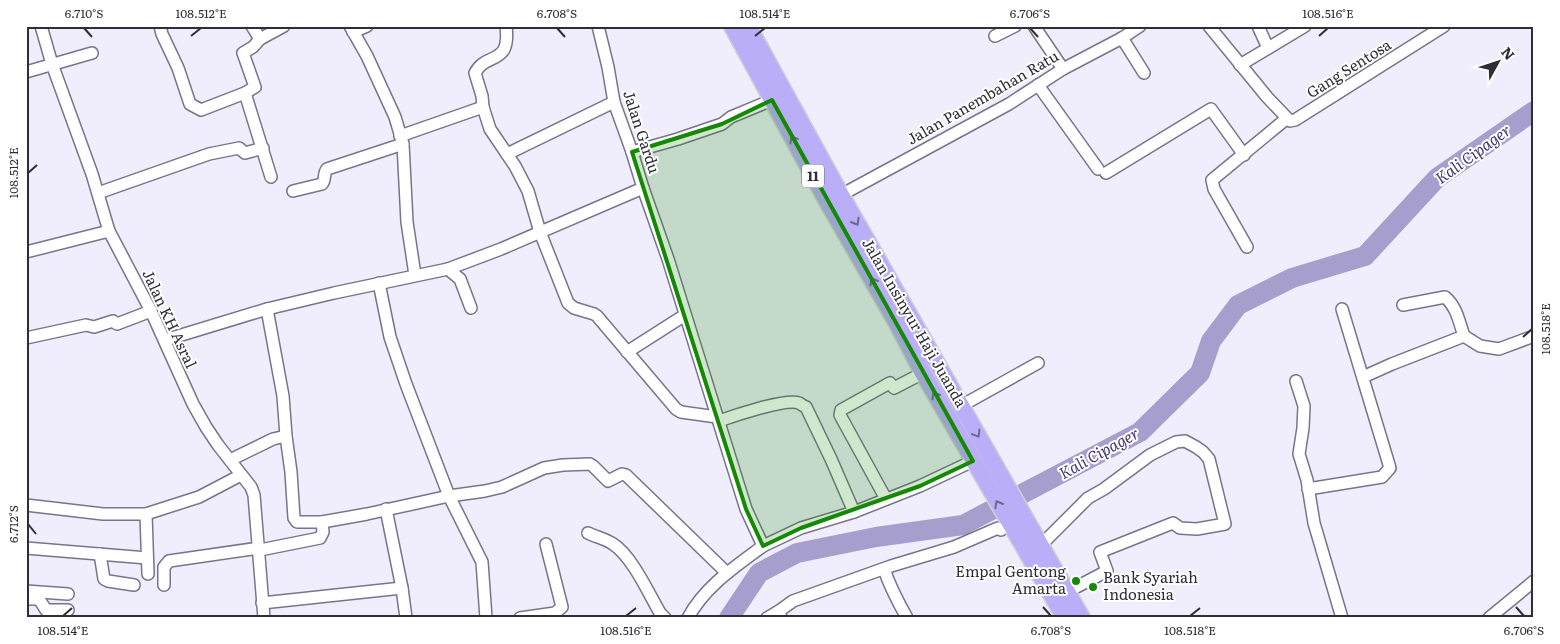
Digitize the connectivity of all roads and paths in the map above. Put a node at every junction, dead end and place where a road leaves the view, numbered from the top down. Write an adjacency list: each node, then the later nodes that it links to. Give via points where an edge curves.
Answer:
1 (160, 26): 30 (street, via 193,107 201,110)
2 (252, 26): 20 (street)
3 (284, 26): 20 (street)
4 (367, 26): 17 (street)
5 (506, 26): 33 (street, via 506,45 502,54 477,68 475,73)
6 (598, 26): 32 (street, Jalan Gardu)
7 (732, 26): 28 (highway, Jalan Insinyur Haji Juanda / 11)
8 (748, 26): 28 (highway, Jalan Insinyur Haji Juanda / 11)
9 (1016, 26): 18 (street)
10 (1034, 26): 25 (street)
11 (1140, 26): 19 (street, Jalan Panembahan Ratu)
12 (1209, 26): 24 (street)
13 (1258, 26): 21 (street)
14 (1305, 26): 21 (street)
15 (1444, 26): 34 (street, Gang Sentosa)
16 (43, 27): 23 (street, Jalan KH Asral)
17 (352, 29): 35 (street, via 395,117)
18 (995, 36)
19 (1122, 38): 25 (street, Jalan Panembahan Ratu); 27 (street)
20 (260, 39): 30 (street, via 243,53 255,87)
21 (1268, 48): 24 (street)
22 (92, 53): 23 (street)
23 (52, 64): 26 (street); 43 (street, Jalan KH Asral)
24 (1240, 65): 34 (street)
25 (1064, 69): 29 (street, Jalan Panembahan Ratu)
26 (26, 72)
27 (1144, 73)
28 (766, 75): 31 (highway, Jalan Insinyur Haji Juanda / 11); 44 (highway, Jalan Insinyur Haji Juanda / 11)
29 (1038, 85): 39 (street, via 1102,171 1211,109); 44 (street, Jalan Panembahan Ratu)
30 (245, 93): 36 (street)
31 (772, 100): 37 (street, via 730,117 722,124); 58 (highway, Jalan Insinyur Haji Juanda / 11, one-way to 31, via 827,201)
32 (614, 102): 37 (street, Jalan Gardu); 38 (street)
33 (483, 106): 35 (street); 38 (street, via 490,129)
34 (1291, 119): 39 (street, Gang Sentosa)
35 (402, 140): 42 (street, via 327,169 322,184); 50 (street, via 407,222)
36 (263, 148): 40 (street); 43 (street, via 245,153 239,148 209,154)
37 (632, 152): 41 (street, Jalan Gardu)
38 (507, 154): 46 (street, via 528,191)
39 (1244, 155): 47 (street, Gang Sentosa, via 1212,180)
40 (272, 177)
41 (643, 188): 46 (street); 57 (street, Jalan Gardu)
42 (293, 191)
43 (98, 192): 45 (street, Jalan KH Asral)
44 (841, 195): 58 (highway, Jalan Insinyur Haji Juanda / 11, one-way to 58)
45 (109, 231): 48 (street); 56 (street, Jalan KH Asral)
46 (540, 232): 49 (street); 63 (street, via 571,306 594,314)
47 (1247, 247)
48 (26, 252)
49 (448, 269): 50 (street); 53 (street, via 460,279)
50 (415, 275): 51 (street)
51 (379, 284): 54 (street); 75 (street, via 390,337)
52 (1403, 305): 59 (street, via 1445,297 1456,310)
53 (471, 308)
54 (268, 309): 62 (street); 70 (street, via 283,396)
55 (1342, 309): 66 (street)
56 (151, 311): 61 (street, via 117,324 114,321 94,327 86,324); 62 (street, Jalan KH Asral)
57 (685, 315): 63 (street); 69 (street, Jalan Gardu)
58 (903, 320): 65 (highway, Jalan Insinyur Haji Juanda / 11); 68 (highway, Jalan Insinyur Haji Juanda / 11)
59 (1464, 336): 60 (street, via 1480,346 1499,349); 66 (street)
60 (1534, 336)
61 (26, 338)
62 (165, 340): 71 (street, Jalan KH Asral, via 193,404)
63 (628, 352): 69 (street, via 676,409)
64 (1038, 362): 68 (street)
65 (923, 373): 72 (highway, Jalan Insinyur Haji Juanda / 11, one-way to 65); 76 (street, via 894,388 886,385 841,410 840,415)
66 (1363, 377): 74 (street, via 1388,471 1382,478 1373,480)
67 (1296, 381): 74 (street, via 1304,406 1299,454)
68 (961, 406): 85 (highway, Jalan Insinyur Haji Juanda / 11, one-way to 85)
69 (718, 419): 79 (street, via 787,403 798,402 806,407); 86 (street, Jalan Gardu, via 746,509)
70 (286, 436): 71 (street); 81 (street, via 294,518 297,522)
71 (230, 460): 73 (street, Jalan KH Asral)
72 (973, 461): 76 (street); 82 (highway, Jalan Insinyur Haji Juanda / 11, one-way to 72)
73 (241, 475): 80 (street, via 199,497); 88 (street, Jalan KH Asral, via 254,495)
74 (1306, 480): 117 (street, via 1314,523)
75 (449, 496): 78 (street); 92 (street, via 502,487 544,468 590,464 608,481 626,475); 109 (street, via 482,562)
76 (886, 499): 79 (street)
77 (26, 505): 80 (street, via 103,514)
78 (386, 509): 81 (street); 97 (street)
79 (854, 512): 86 (street, via 801,528)
80 (146, 514): 90 (street)
81 (322, 522): 88 (street, via 320,538)
82 (1008, 531): 91 (street, via 998,528 954,547); 115 (highway, Jalan Insinyur Haji Juanda / 11)
83 (588, 534): 111 (street, via 610,542 622,552)
84 (546, 544): 110 (street, via 562,607 555,613)
85 (1041, 545): 100 (highway, Jalan Insinyur Haji Juanda / 11); 100 (street, via 1088,498 1150,455 1185,441 1209,459 1225,524 1197,529 1180,528 1173,523 1100,552 1107,570)
86 (763, 546): 92 (street)
87 (26, 548): 89 (street)
88 (260, 549): 96 (street, via 169,562 164,568); 103 (street, Jalan KH Asral)
89 (100, 554): 90 (street); 95 (street, via 104,579)
90 (147, 558): 93 (street)
91 (884, 569): 106 (street, via 793,601); 114 (street)
92 (727, 573): 112 (street, via 699,599)
93 (148, 574)
94 (1534, 580): 118 (street)
95 (134, 585)
96 (164, 585)
97 (402, 588): 103 (street); 108 (street)
98 (26, 591): 99 (street)
99 (45, 592): 101 (street); 104 (street)
100 (1068, 592): 116 (highway, Jalan Insinyur Haji Juanda / 11)
101 (68, 594)
102 (26, 600): 104 (street, via 39,599)
103 (262, 603): 107 (street, Jalan KH Asral)
104 (46, 610): 105 (street)
105 (68, 610)
106 (780, 614): 113 (street)
107 (264, 618)
108 (406, 618)
109 (486, 618)
110 (520, 618)
111 (665, 618)
112 (688, 618)
113 (768, 618)
114 (907, 618)
115 (1065, 618)
116 (1082, 618)
117 (1342, 618)
118 (1489, 618)

